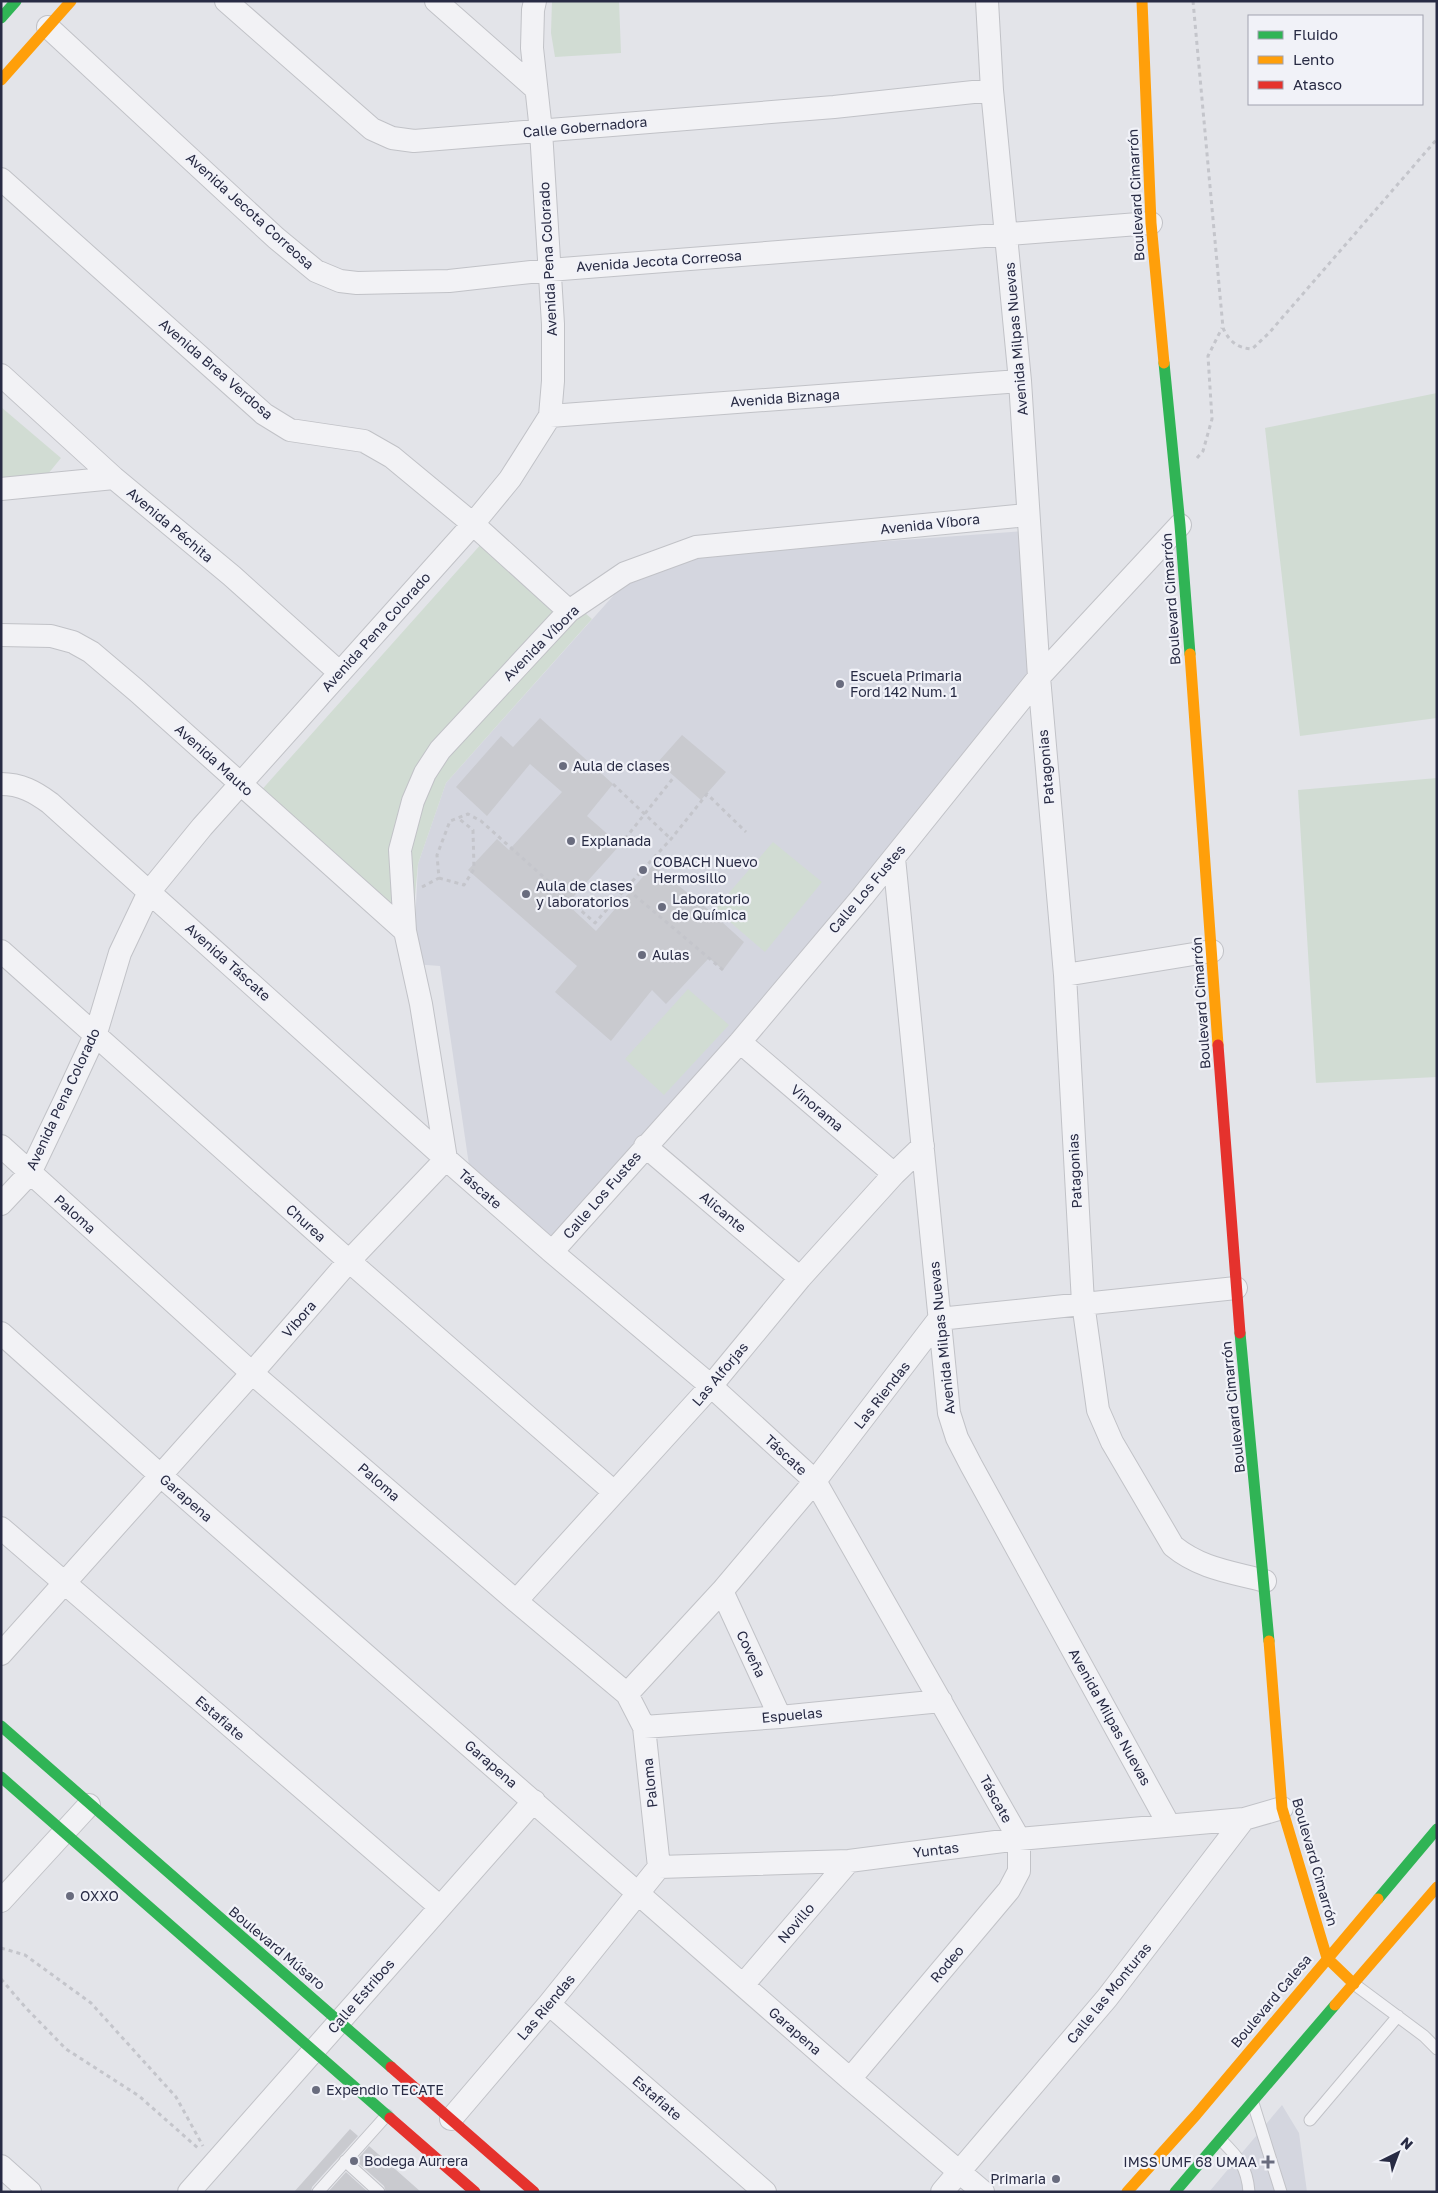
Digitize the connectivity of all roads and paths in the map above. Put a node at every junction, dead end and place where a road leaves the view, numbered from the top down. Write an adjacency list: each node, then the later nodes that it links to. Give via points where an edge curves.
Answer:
1 (16, 1): 9 (street)
2 (71, 1): 10 (street)
3 (226, 1): 14 (street, Calle Gobernadora, via 372,129 392,138 414,141)
4 (436, 1): 12 (street)
5 (535, 1): 12 (street, Avenida Pena Colorado, via 532,48)
6 (987, 1): 13 (street, Avenida Milpas Nuevas)
7 (1142, 1): 17 (street, Boulevard Cimarrón)
8 (1193, 1): 20 (path)
9 (1, 18)
10 (48, 27): 11 (street); 19 (street, Avenida Jecota Correosa, via 276,238 316,271 340,281 357,283 449,281)
11 (1, 80)
12 (536, 89): 14 (street, Avenida Pena Colorado)
13 (992, 90): 14 (street, Calle Gobernadora, via 834,107); 18 (street, Avenida Milpas Nuevas)
14 (541, 131): 19 (street, Avenida Pena Colorado)
15 (1437, 139): 20 (path, via 1252,348 1242,348 1228,339)
16 (1, 179): 28 (street, Avenida Brea Verdosa, via 264,414 290,430 364,441 392,457)
17 (1151, 223): 18 (street, Avenida Jecota Correosa); 25 (street, Boulevard Cimarrón)
18 (1007, 234): 19 (street, Avenida Jecota Correosa); 22 (street, Avenida Milpas Nuevas)
19 (549, 270): 23 (street, Avenida Pena Colorado, via 553,324)
20 (1223, 328): 25 (path, via 1208,356 1212,419 1203,451)
21 (1, 375): 24 (street, Avenida Péchita)
22 (1020, 381): 23 (street, Avenida Biznaga); 27 (street, Avenida Milpas Nuevas)
23 (550, 416): 28 (street, Avenida Pena Colorado, via 510,479)
24 (114, 478): 26 (street); 32 (street, Avenida Péchita)
25 (1176, 482): 29 (street, Boulevard Cimarrón)
26 (1, 489)
27 (1027, 515): 30 (street, Avenida Víbora, via 696,547 625,573); 33 (street, Avenida Milpas Nuevas)
28 (473, 524): 30 (street, Avenida Brea Verdosa); 32 (street, Avenida Pena Colorado)
29 (1180, 524): 33 (street, Calle Los Fustes); 50 (street, Boulevard Cimarrón)
30 (569, 611): 47 (street, Avenida Víbora, via 440,750 425,773 412,801 400,850)
31 (1, 635): 36 (street, Avenida Mauto, via 51,636 91,652)
32 (340, 672): 36 (street, Avenida Pena Colorado)
33 (1038, 677): 43 (street, Calle Los Fustes); 52 (street, Patagonias)
34 (674, 776): 38 (path)
35 (1, 784): 46 (street, Avenida Táscate, via 27,788 45,799)
36 (240, 784): 46 (street, Avenida Pena Colorado); 48 (street, Avenida Mauto)
37 (613, 784): 38 (path)
38 (644, 813): 41 (path); 42 (path)
39 (458, 818): 44 (path, via 450,821 437,855); 44 (path, via 473,830 474,869 464,885); 45 (path, via 468,814 481,821 595,923)
40 (746, 832): 41 (path, via 707,794)
41 (671, 839): 45 (path)
42 (620, 845)
43 (894, 858): 54 (street, Calle Los Fustes); 57 (street, Avenida Milpas Nuevas)
44 (439, 878): 47 (path)
45 (626, 888): 51 (path)
46 (150, 892): 53 (street, Avenida Pena Colorado, via 120,953); 58 (street, Avenida Táscate)
47 (403, 896): 48 (street, Avenida Víbora)
48 (405, 931): 58 (street, via 421,1004)
49 (1, 950): 53 (street, Churea)
50 (1212, 951): 52 (street); 65 (street, Boulevard Cimarrón)
51 (723, 970)
52 (1065, 975): 66 (street, Patagonias)
53 (96, 1033): 59 (street, Avenida Pena Colorado); 63 (street, Churea)
54 (740, 1042): 56 (street, Calle Los Fustes); 60 (street, Vinorama)
55 (1, 1146): 59 (street, Paloma)
56 (645, 1146): 62 (street, Calle Los Fustes); 64 (street, Alicante)
57 (923, 1146): 60 (street, Las Alforjas); 67 (street, Avenida Milpas Nuevas)
58 (446, 1159): 62 (street, Táscate); 63 (street, Vibora)
59 (30, 1173): 61 (street, Avenida Pena Colorado); 69 (street, Paloma)
60 (894, 1174): 64 (street, Las Alforjas)
61 (1, 1204)
62 (552, 1252): 70 (street, Táscate)
63 (349, 1261): 69 (street, Vibora); 73 (street, Churea)
64 (800, 1278): 70 (street, Las Alforjas)
65 (1236, 1288): 66 (street); 75 (street, Boulevard Cimarrón)
66 (1083, 1303): 67 (street); 75 (street, Patagonias, via 1098,1410 1112,1442 1173,1546 1202,1565)
67 (940, 1320): 72 (street, Las Riendas); 90 (street, Avenida Milpas Nuevas, via 949,1414 957,1438)
68 (1, 1333): 71 (street, Garapena)
69 (252, 1373): 71 (street, Vibora); 78 (street, Paloma)
70 (711, 1386): 72 (street, Táscate); 73 (street, Las Alforjas)
71 (160, 1475): 76 (street, Vibora); 86 (street, Garapena)
72 (815, 1481): 77 (street, Las Riendas); 81 (street, Táscate)
73 (614, 1492): 78 (street, Las Alforjas)
74 (1, 1528): 76 (street, Estafiate)
75 (1266, 1581): 88 (street, Boulevard Cimarrón)
76 (64, 1583): 79 (street, Vibora); 99 (street, Estafiate)
77 (722, 1591): 80 (street, Las Riendas); 82 (street, Coveña)
78 (516, 1601): 80 (street, Paloma)
79 (1, 1654)
80 (628, 1694): 84 (street, Paloma)
81 (941, 1701): 82 (street, Espuelas); 93 (street, Táscate)
82 (780, 1717): 84 (street, Espuelas)
83 (1, 1726): 87 (street, Boulevard Músaro)
84 (644, 1727): 95 (street, Paloma)
85 (1, 1777): 92 (street)
86 (534, 1801): 97 (street, Garapena); 99 (street, Calle Estribos)
87 (89, 1805): 92 (street); 107 (street, Boulevard Músaro)
88 (1282, 1808): 89 (street); 101 (street, Boulevard Cimarrón)
89 (1244, 1819): 90 (street, Yuntas); 119 (street, Calle las Monturas, via 1107,1998)
90 (1169, 1825): 93 (street, Yuntas)
91 (1437, 1828): 101 (street, Boulevard Calesa)
92 (64, 1832): 98 (street); 109 (street)
93 (1019, 1839): 94 (street, Yuntas); 110 (street, Rodeo, via 1019,1871 1009,1890)
94 (849, 1861): 95 (street, Yuntas); 104 (street, Novillo)
95 (659, 1867): 97 (street)
96 (1437, 1887): 103 (street)
97 (639, 1892): 104 (street, Garapena); 105 (street, Las Riendas)
98 (1, 1901)
99 (440, 1907): 107 (street, Calle Estribos)
100 (1, 1948): 117 (path, via 26,1955 91,2003 176,2097)
101 (1327, 1958): 103 (street, Boulevard Cimarrón); 129 (street, Boulevard Calesa)
102 (1, 1979): 117 (path, via 66,2049 139,2096)
103 (1354, 1984): 106 (lane); 111 (street)
104 (743, 1985): 110 (street, Garapena)
105 (549, 2004): 113 (street, Las Riendas); 126 (street, Estafiate)
106 (1398, 2016): 108 (lane); 114 (lane)
107 (340, 2021): 109 (street, Calle Estribos); 113 (street, Boulevard Músaro)
108 (1437, 2049)
109 (313, 2051): 112 (street); 117 (street, Calle Estribos)
110 (850, 2079): 119 (street, Garapena)
111 (1253, 2103): 115 (street); 132 (lane)
112 (387, 2115): 116 (lane); 124 (street)
113 (451, 2119): 125 (street, Boulevard Músaro)
114 (1310, 2120)
115 (1221, 2140): 130 (street); 131 (lane, via 1236,2155 1247,2175)
116 (345, 2161): 122 (lane); 123 (lane)
117 (214, 2164): 121 (street, Calle Estribos)
118 (1, 2166): 120 (street)
119 (959, 2172): 127 (street, Calle las Monturas); 128 (street, Garapena)
120 (30, 2192)
121 (189, 2192)
122 (318, 2192)
123 (379, 2192)
124 (475, 2192)
125 (534, 2192)
126 (765, 2192)
127 (942, 2192)
128 (983, 2192)
129 (1127, 2192)
130 (1175, 2192)
131 (1249, 2192)
132 (1281, 2192)

